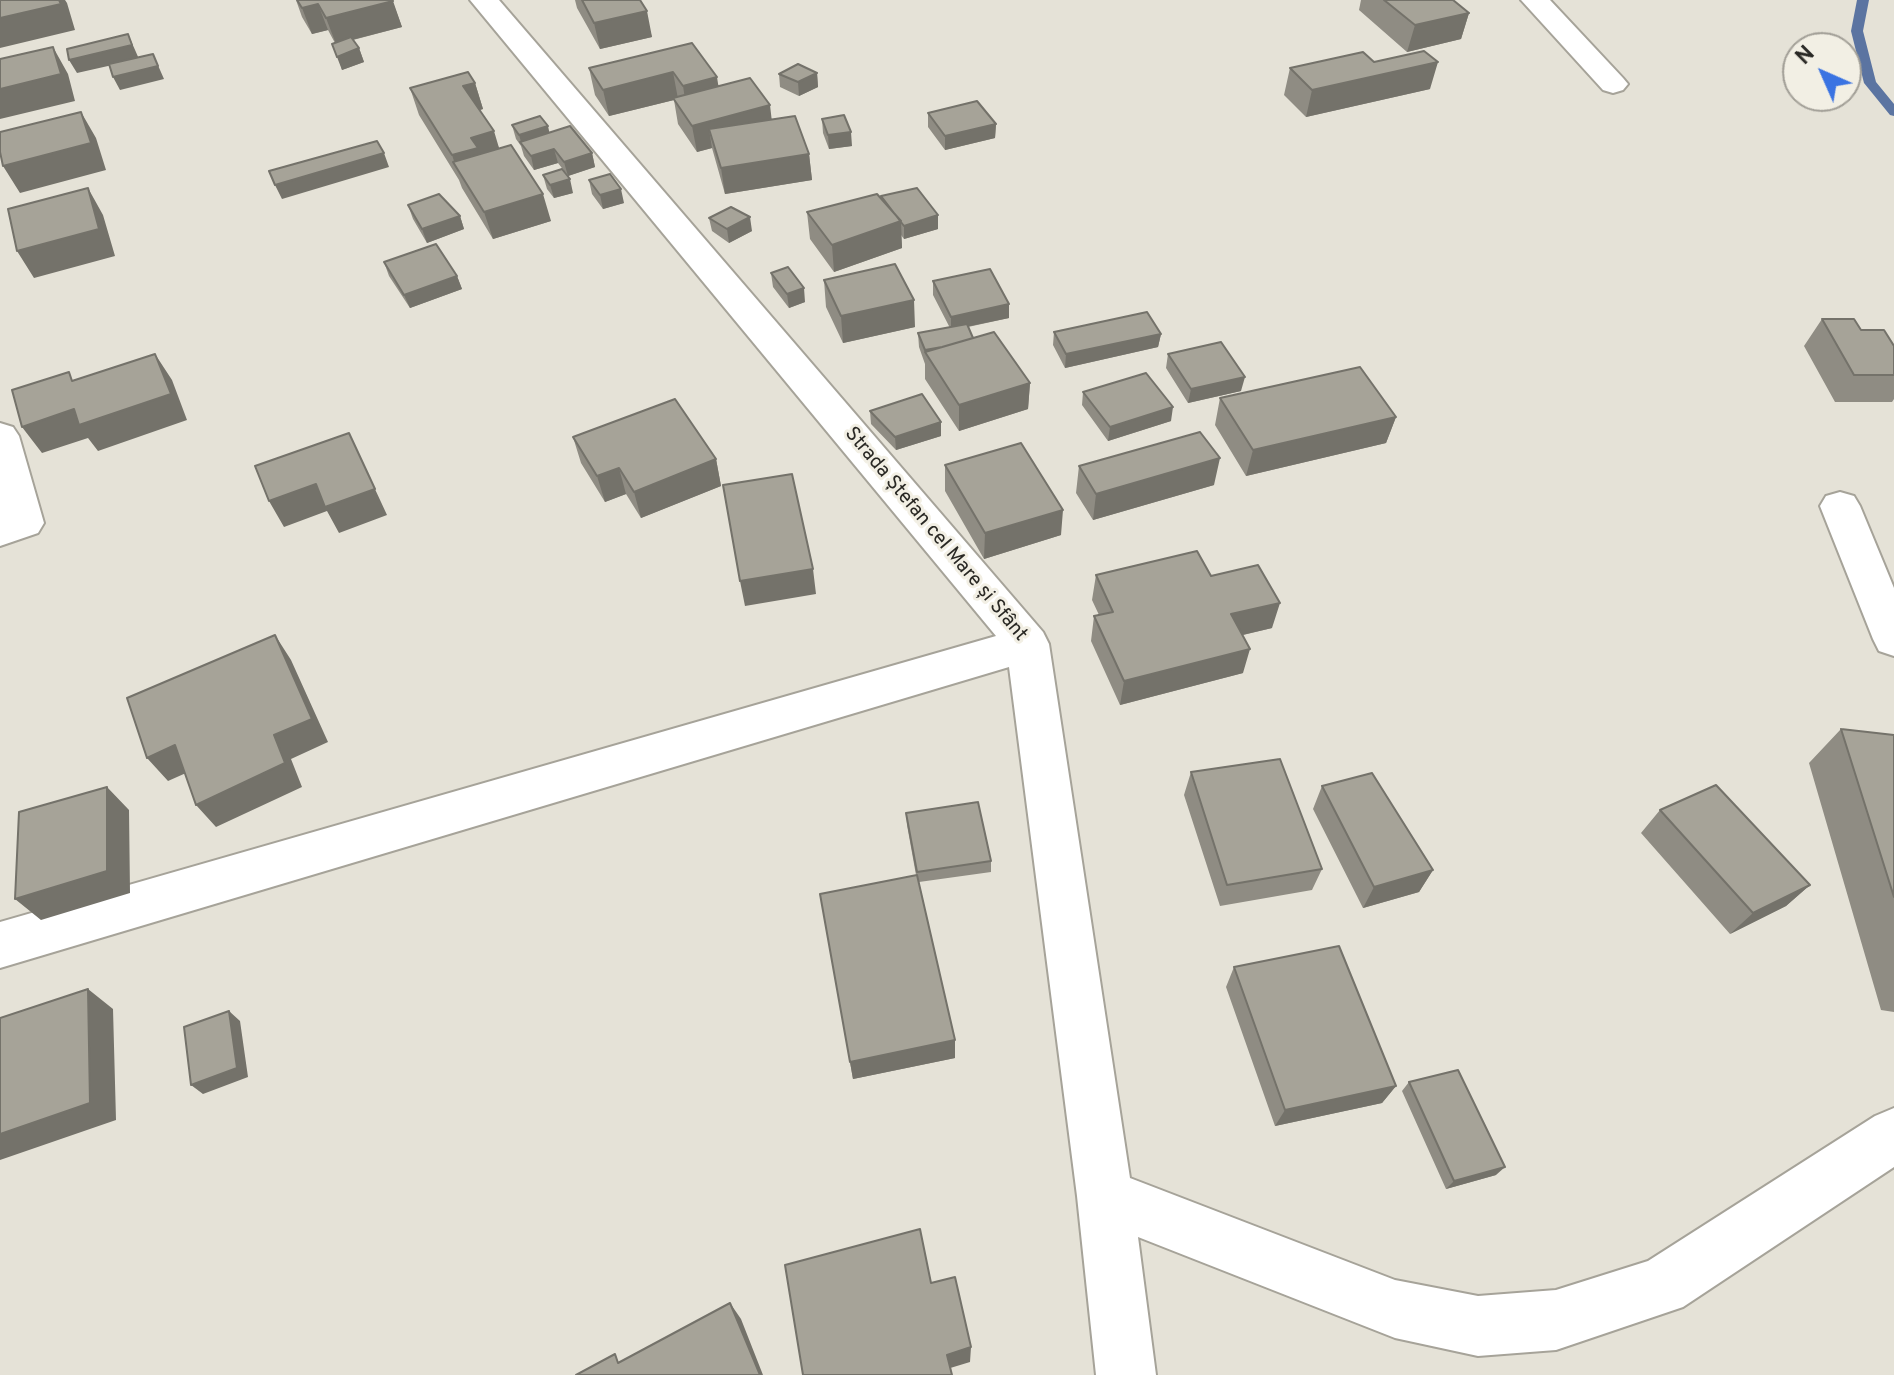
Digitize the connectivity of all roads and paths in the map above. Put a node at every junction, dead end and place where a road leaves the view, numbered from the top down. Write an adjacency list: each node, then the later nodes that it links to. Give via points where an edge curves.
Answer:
1 (484, 0): 8 (street, Strada Ștefan cel Mare și Sfânt)
2 (1535, 0): 3 (street)
3 (1613, 84)
4 (0, 436): 6 (street, via 24,523)
5 (1840, 506): 7 (street)
6 (0, 531)
7 (1894, 639)
8 (1028, 644): 9 (street); 11 (street, Strada Ștefan cel Mare și Sfânt)
9 (0, 945)
10 (1894, 1135): 11 (street, via 1662,1286 1556,1320 1478,1326 1395,1309)
11 (1105, 1196): 12 (street, Strada Ștefan cel Mare și Sfânt)
12 (1126, 1375)

